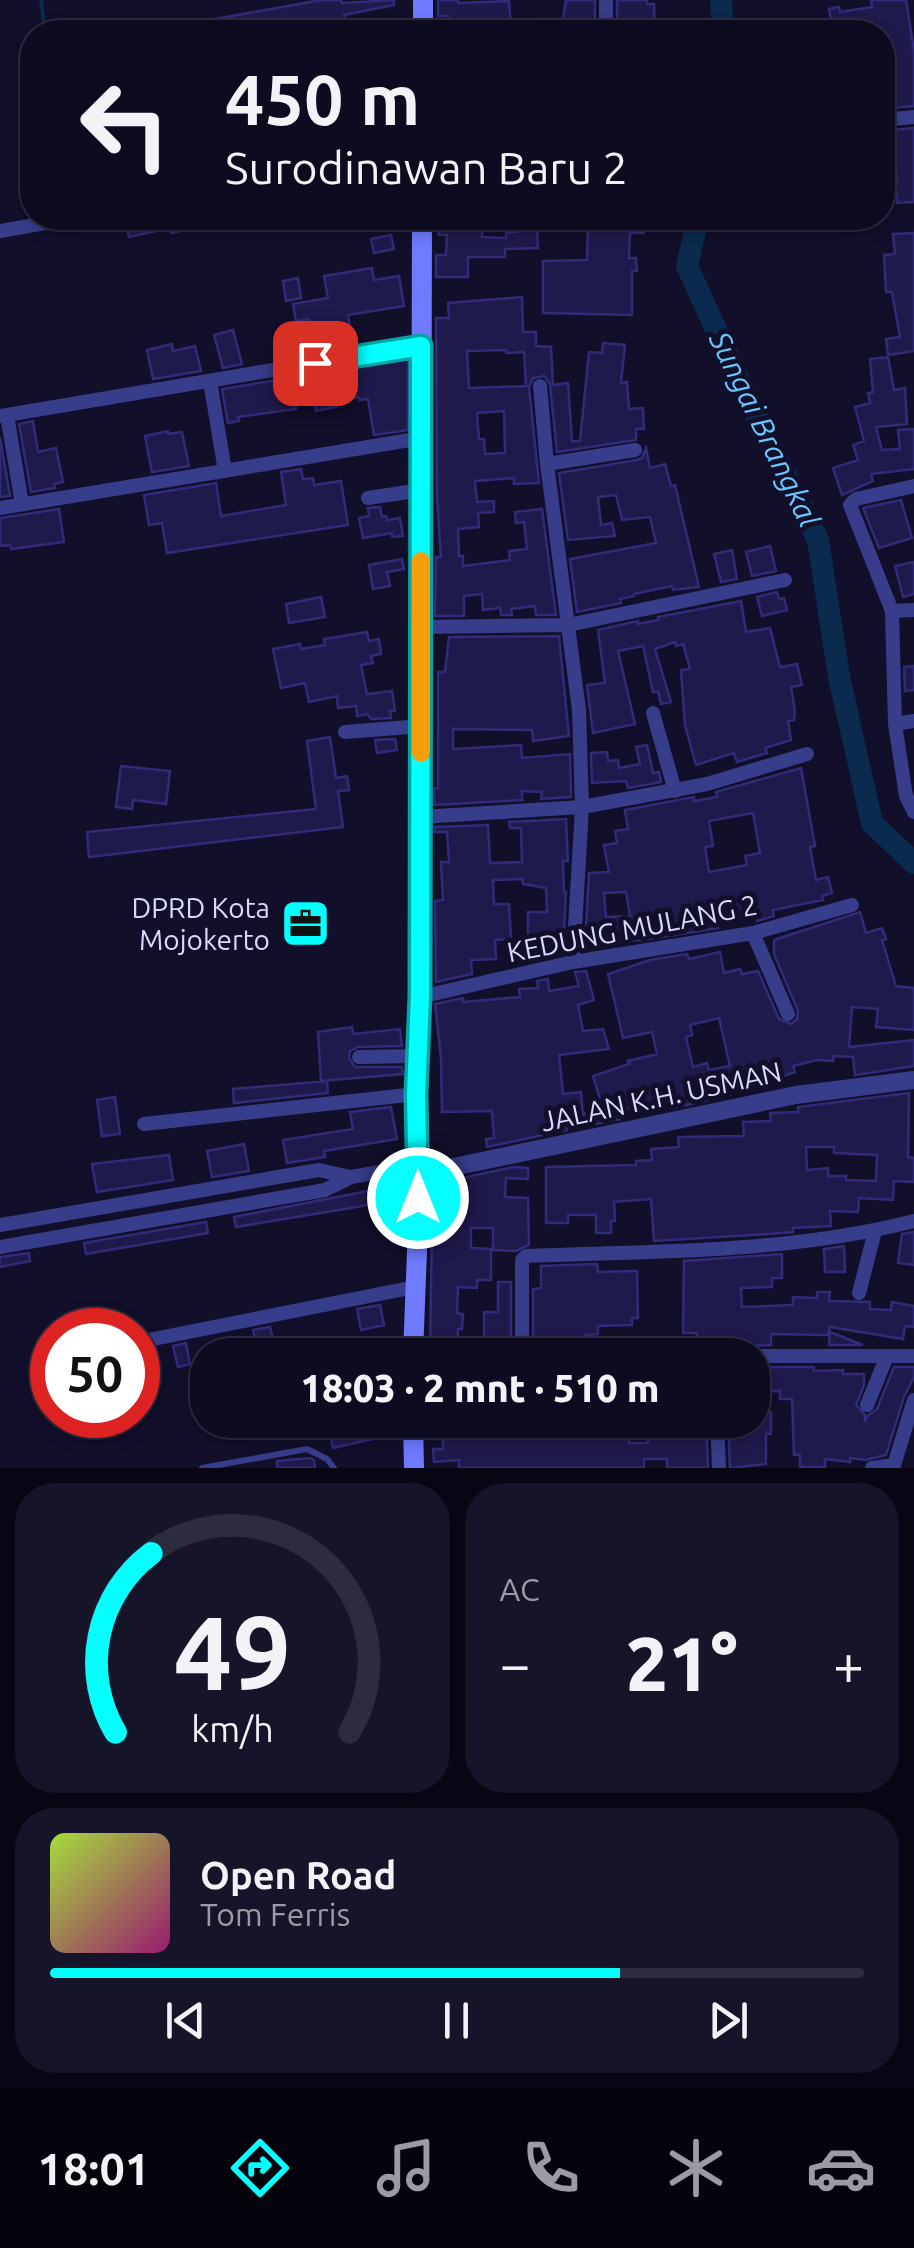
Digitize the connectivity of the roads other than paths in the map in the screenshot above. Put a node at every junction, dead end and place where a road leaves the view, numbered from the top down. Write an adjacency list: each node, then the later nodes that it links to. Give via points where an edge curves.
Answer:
1 (422, 230): 2 (main road)
2 (421, 346): 3 (street); 6 (main road)
3 (210, 381): 5 (street); 9 (street)
4 (540, 386): 8 (street)
5 (4, 415): 13 (street)
6 (422, 438): 9 (street); 11 (main road)
7 (635, 450): 8 (street)
8 (547, 464): 18 (street)
9 (224, 470): 13 (street)
10 (914, 486): 17 (street, via 856,498 850,505)
11 (421, 490): 12 (street); 19 (main road)
12 (368, 498)
13 (22, 504): 14 (street)
14 (0, 508)
15 (785, 580): 18 (street)
16 (914, 610): 17 (street)
17 (892, 611): 22 (street)
18 (568, 624): 19 (street); 27 (street)
19 (422, 628): 23 (main road)
20 (654, 713): 26 (street)
21 (914, 721): 22 (street)
22 (894, 724): 28 (street)
23 (422, 726): 24 (street); 29 (main road)
24 (345, 732)
25 (807, 754): 26 (street)
26 (675, 790): 27 (street)
27 (582, 807): 29 (street); 32 (street)
28 (914, 812)
29 (420, 817): 33 (main road)
30 (852, 905): 31 (street, KEDUNG MULANG 2)
31 (753, 932): 32 (street, KEDUNG MULANG 2); 34 (street)
32 (573, 962): 33 (street, KEDUNG MULANG 2)
33 (420, 996): 35 (main road)
34 (788, 1014)
35 (417, 1056): 36 (street); 38 (main road)
36 (359, 1057)
37 (914, 1080): 40 (street, JALAN K.H. USMAN, via 796,1096)
38 (416, 1094): 39 (street); 40 (main road)
39 (144, 1124)
40 (420, 1170): 41 (street); 46 (main road)
41 (351, 1178): 43 (street, via 319,1170); 45 (street, via 325,1190)
42 (914, 1220): 44 (street)
43 (0, 1225)
44 (875, 1231): 47 (street); 50 (street, via 526,1256)
45 (0, 1247)
46 (415, 1288): 48 (street); 49 (main road)
47 (859, 1292)
48 (160, 1338)
49 (414, 1338)
50 (522, 1338)
51 (770, 1356): 52 (street)
52 (887, 1356): 53 (street); 55 (street)
53 (914, 1356)
54 (914, 1400): 59 (street)
55 (867, 1405)
56 (412, 1438): 58 (main road)
57 (717, 1438): 62 (street)
58 (410, 1467)
59 (894, 1467): 63 (street)
60 (202, 1468): 61 (lane, via 307,1449)
61 (334, 1468)
62 (718, 1468)
63 (872, 1468)

